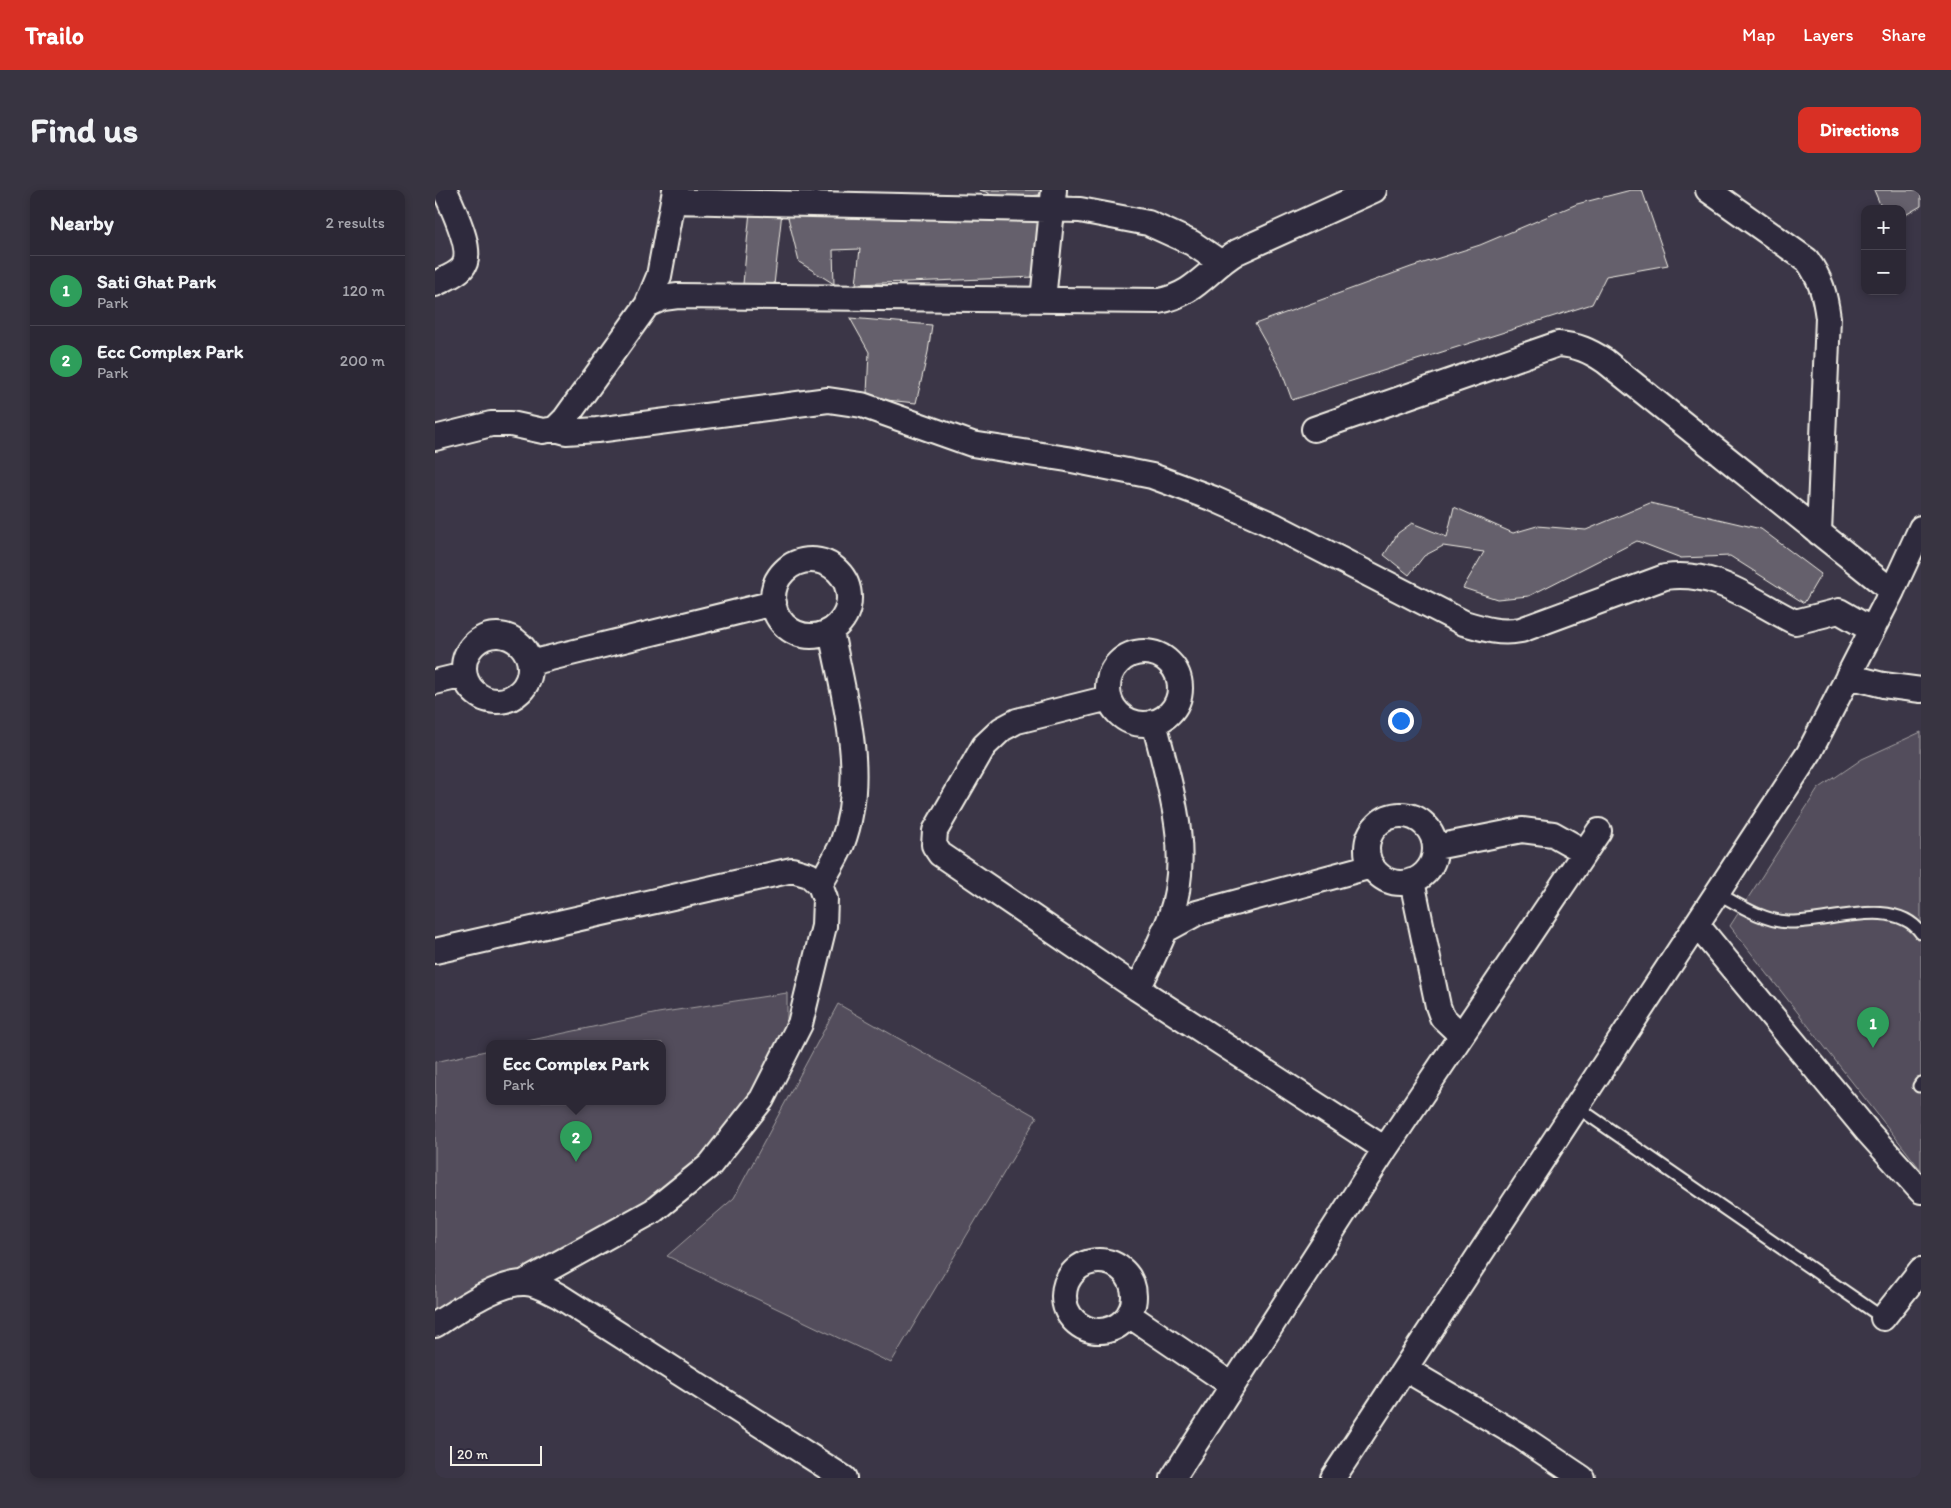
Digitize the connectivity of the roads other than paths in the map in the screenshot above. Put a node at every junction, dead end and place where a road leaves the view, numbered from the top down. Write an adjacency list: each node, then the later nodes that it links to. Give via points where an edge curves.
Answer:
1 (445, 190): 7 (street, via 468,252 464,266 458,272)
2 (1374, 190): 6 (street)
3 (1708, 190): 14 (street, via 1807,260 1824,291 1828,318)
4 (674, 195): 5 (street); 9 (street, via 659,276)
5 (1053, 200): 6 (street, via 1080,210 1148,223 1192,242); 8 (street)
6 (1221, 262): 8 (street, via 1193,289 1177,298 1159,301)
7 (435, 284)
8 (1043, 300): 9 (street, via 678,296)
9 (647, 305): 10 (street)
10 (555, 429): 12 (street, via 543,431 511,424 491,424); 17 (street, via 566,432 597,430 828,400 863,405 972,444 1153,476 1215,498 1464,623 1487,630 1505,633 1521,630 1665,578 1685,575 1702,576 1721,583 1795,622 1839,611)
11 (1314, 429): 14 (street, via 1558,344 1574,345 1605,362)
12 (435, 438)
13 (1921, 528): 15 (street)
14 (1819, 533): 15 (street)
15 (1892, 591): 17 (street)
16 (774, 603): 18 (street, via 777,613 790,630 811,636); 18 (street, via 777,582 795,564 808,560 832,566 848,586 849,599 847,612); 19 (street)
17 (1872, 630): 21 (street)
18 (831, 631): 31 (street, via 854,765 851,805 842,844)
19 (530, 663): 20 (street, via 523,689 505,700 494,701 479,696 468,685); 20 (street, via 524,648 516,640 494,634 473,643 463,664)
20 (464, 675): 22 (street)
21 (1848, 676): 23 (street); 32 (street, via 1809,753)
22 (435, 682)
23 (1921, 690)
24 (1109, 698): 25 (street, via 1121,716 1131,722); 25 (street, via 1109,679 1117,663 1138,652 1161,656 1171,663 1180,686 1173,709); 37 (street, via 1017,721 1002,729 984,746 933,838 940,854)
25 (1154, 722): 34 (street, via 1179,824 1181,854 1178,887)
26 (1599, 831): 28 (street)
27 (1436, 847): 28 (street, via 1522,830 1553,834); 29 (street, via 1433,836 1420,820 1410,815 1389,817 1379,823 1369,838); 30 (street, via 1430,868)
28 (1585, 852): 38 (street)
29 (1371, 866): 30 (street, via 1389,881); 34 (street, via 1197,913)
30 (1412, 881): 38 (street, via 1438,1006 1442,1017)
31 (820, 885): 36 (street, via 809,874 792,870); 43 (street, via 825,899 824,926 800,1024 762,1099 710,1165 653,1211)
32 (1717, 893): 33 (street); 35 (lane, via 1762,917 1788,922 1881,913 1902,919)
33 (1697, 925): 39 (street); 41 (street, via 1868,1132)
34 (1164, 931): 37 (street)
35 (1921, 933)
36 (435, 952)
37 (1139, 989): 40 (street)
38 (1461, 1034): 40 (street)
39 (1577, 1106): 45 (lane); 47 (street)
40 (1385, 1149): 48 (street)
41 (1921, 1191)
42 (1921, 1270): 45 (street)
43 (523, 1282): 46 (street, via 500,1288); 49 (street, via 559,1296)
44 (1129, 1315): 48 (street)
45 (1883, 1318)
46 (435, 1325)
47 (1405, 1369): 51 (street); 52 (street, via 1521,1437)
48 (1232, 1385): 50 (street)
49 (843, 1478)
50 (1173, 1478)
51 (1333, 1478)
52 (1581, 1478)

